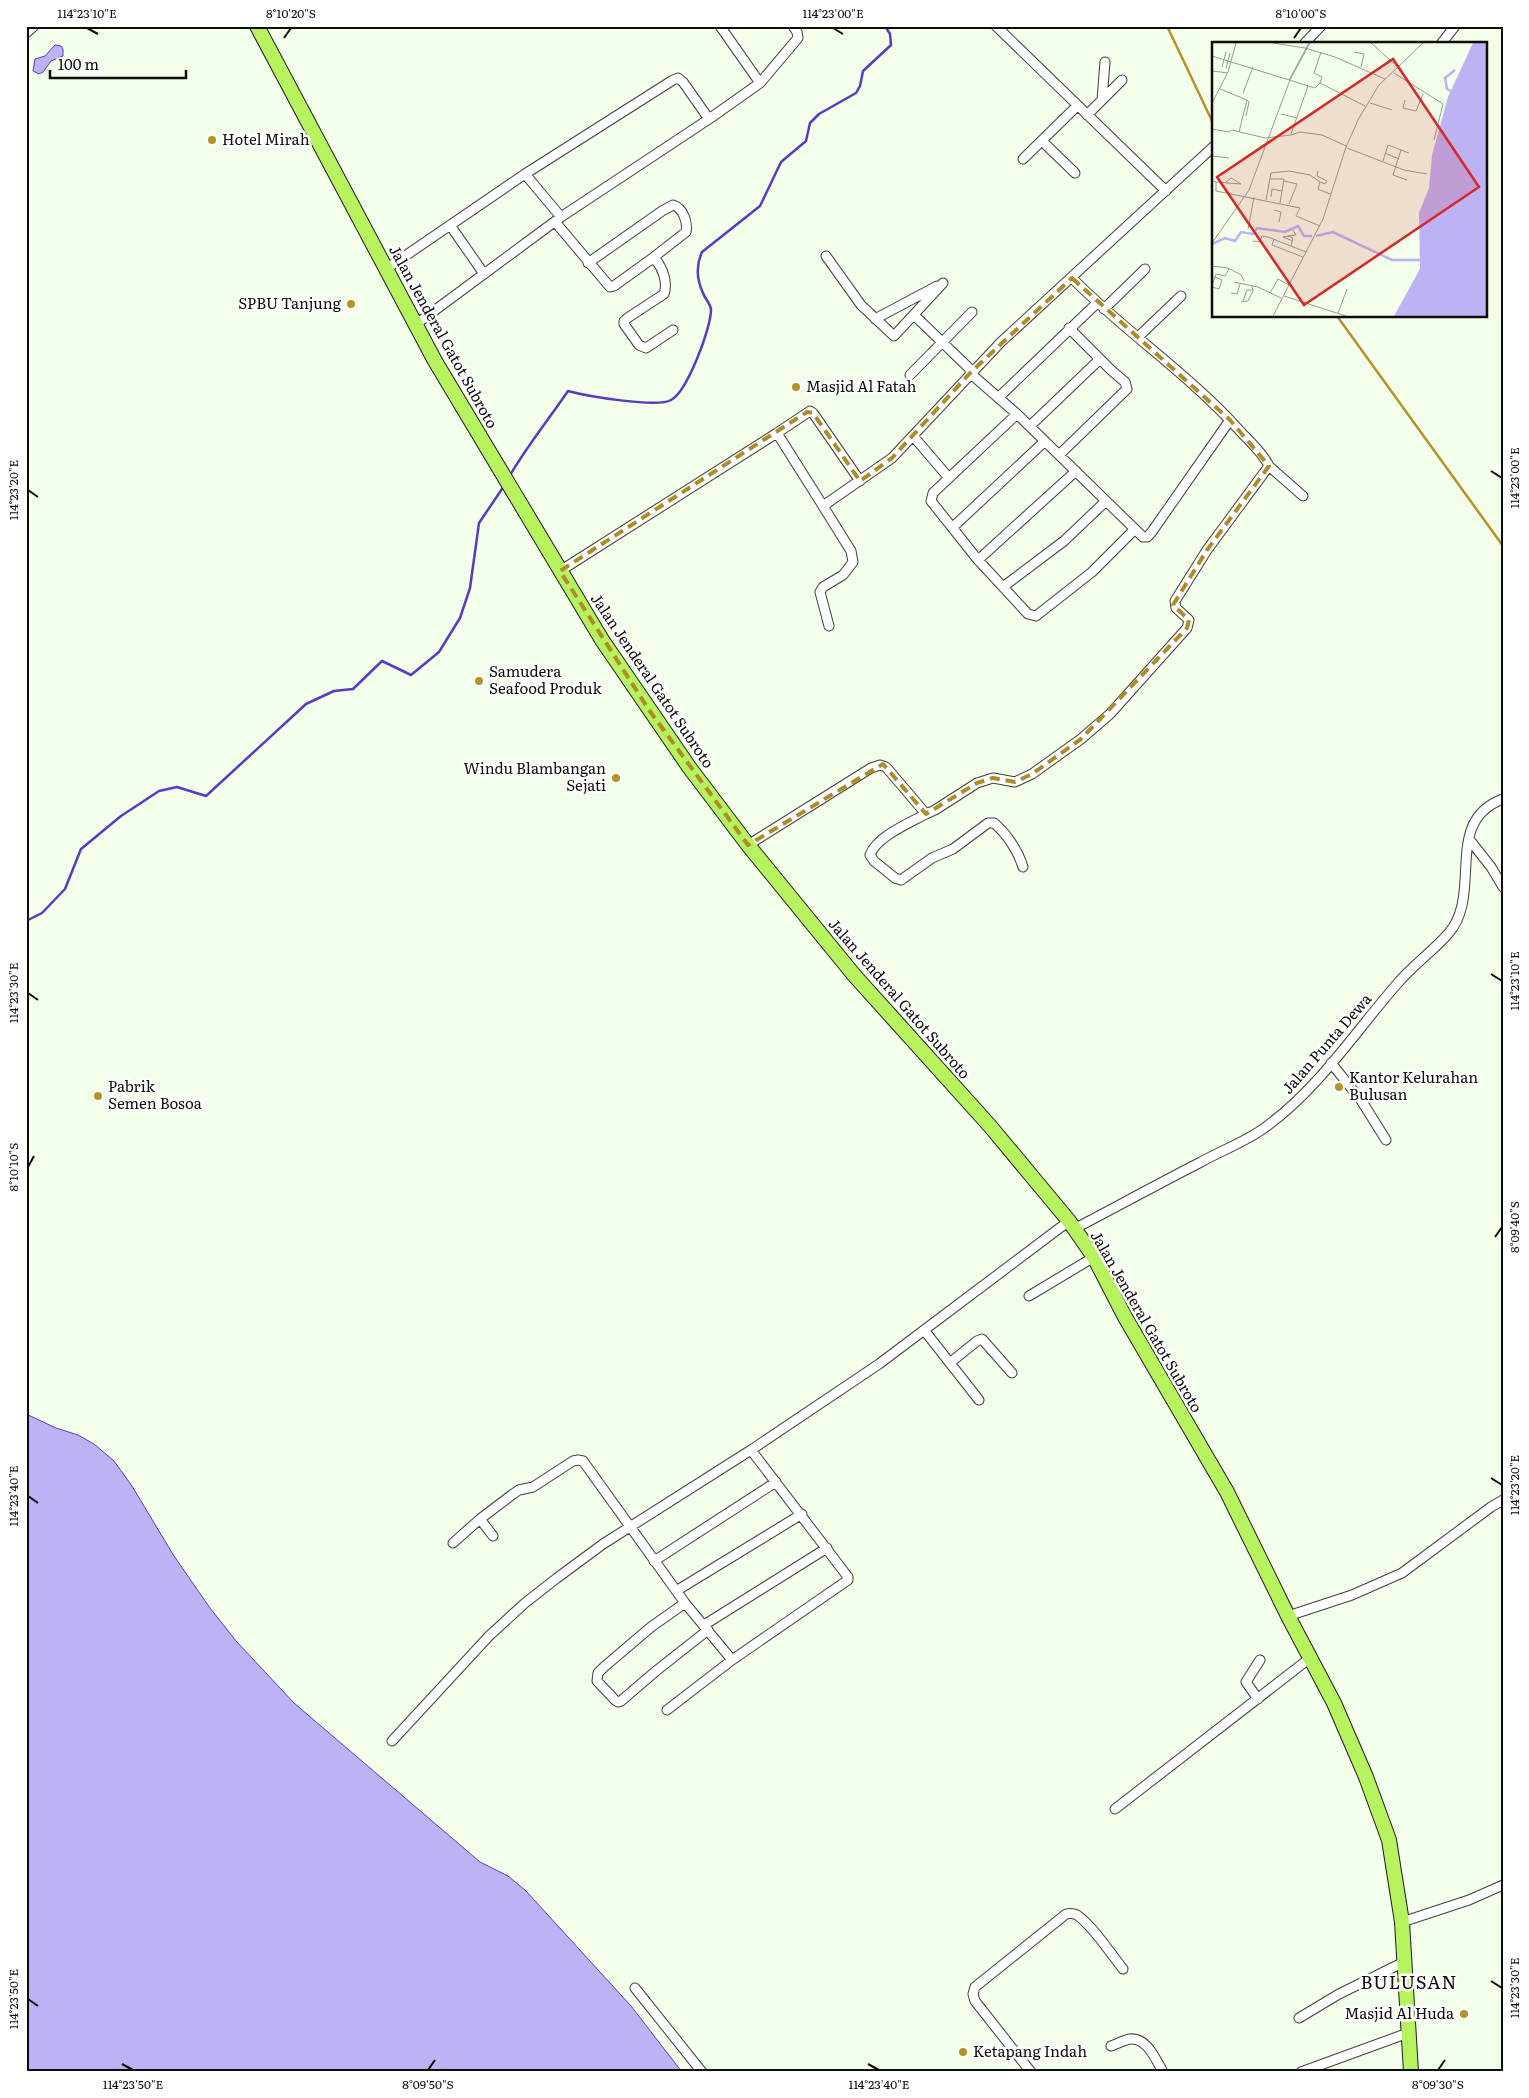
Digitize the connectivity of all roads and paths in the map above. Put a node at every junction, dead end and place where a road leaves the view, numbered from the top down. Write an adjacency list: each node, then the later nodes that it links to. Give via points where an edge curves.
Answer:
1 (34, 26): 8 (street)
2 (257, 26): 29 (highway, Jalan Jenderal Gatot Subroto)
3 (720, 26): 13 (street)
4 (792, 26): 13 (street, via 798,32 798,38)
5 (996, 26): 15 (street)
6 (1322, 26): 9 (street)
7 (1455, 26): 10 (street)
8 (26, 33)
9 (1306, 42)
10 (1444, 42)
11 (1104, 62): 14 (street)
12 (1122, 80): 14 (street)
13 (760, 82): 17 (street)
14 (1102, 100): 16 (street)
15 (1077, 106): 16 (street); 18 (street)
16 (1086, 115): 23 (street)
17 (709, 119): 22 (street, via 678,78); 24 (street)
18 (1042, 141): 20 (street); 21 (street)
19 (1212, 148): 23 (street)
20 (1023, 159)
21 (1075, 173)
22 (525, 174): 24 (street); 25 (street)
23 (1166, 191): 32 (street)
24 (558, 220): 28 (street); 31 (street)
25 (450, 225): 29 (street); 31 (street)
26 (826, 256): 38 (street)
27 (650, 260): 28 (street, via 610,287); 28 (street, via 686,232 687,225 676,205 662,211); 41 (street, via 656,260 662,268 664,294 628,317 624,324 639,345 646,348)
28 (588, 263)
29 (386, 269): 39 (highway, Jalan Jenderal Gatot Subroto)
30 (1146, 269): 35 (street)
31 (484, 274): 39 (street)
32 (1072, 278): 34 (street); 45 (street)
33 (1181, 296): 42 (street)
34 (1097, 303): 35 (street); 40 (street)
35 (1104, 309): 42 (street)
36 (972, 312): 43 (street)
37 (914, 315): 38 (street, via 894,336); 38 (street, via 943,283); 43 (street)
38 (875, 319)
39 (415, 325): 65 (highway, Jalan Jenderal Gatot Subroto)
40 (1069, 328): 44 (street); 47 (street)
41 (673, 330)
42 (1138, 337): 49 (street)
43 (942, 342): 45 (street); 46 (street)
44 (1100, 359): 50 (street); 54 (street, via 1125,382 1127,389)
45 (971, 372): 47 (street); 52 (street)
46 (910, 374)
47 (998, 398): 48 (street)
48 (1017, 414): 50 (street); 57 (street)
49 (1230, 420): 55 (street); 63 (street, via 1151,533 1143,537)
50 (1030, 426): 53 (street)
51 (776, 433): 58 (street, via 810,411 814,413); 61 (street); 65 (street)
52 (912, 436): 57 (street); 58 (street, via 892,458)
53 (1045, 441): 54 (street); 62 (street)
54 (1059, 455): 56 (street)
55 (1269, 466): 59 (street); 69 (street, via 1207,550 1175,601 1176,608 1189,620 1187,628 1110,714 1032,774 1015,782 993,778 977,783)
56 (1076, 471): 60 (street); 64 (street)
57 (949, 478): 62 (street, via 933,493 932,501)
58 (860, 480): 61 (street)
59 (1303, 496)
60 (1106, 501): 63 (street); 66 (street, via 1064,541)
61 (823, 506): 67 (street, via 851,551 853,562 843,575 820,592)
62 (953, 527): 64 (street)
63 (1135, 529): 66 (street, via 1092,572 1036,616 1028,614)
64 (978, 560): 66 (street)
65 (560, 571): 71 (highway, Jalan Jenderal Gatot Subroto, via 649,710)
66 (1004, 587)
67 (829, 626)
68 (1503, 800): 70 (street, Jalan Punta Dewa, via 1489,804 1480,812 1469,830)
69 (926, 814): 71 (street, via 886,767 880,765); 72 (street, via 873,848 870,855 874,861 895,878 907,878 932,858 954,849 994,823 1020,854)
70 (1469, 839): 73 (street); 74 (street, Jalan Punta Dewa, via 1463,896 1449,933 1398,982)
71 (748, 845): 76 (highway, Jalan Jenderal Gatot Subroto, via 854,975 990,1126)
72 (1024, 867)
73 (1503, 887)
74 (1331, 1063): 75 (street, via 1361,1100); 76 (street, Jalan Punta Dewa, via 1300,1100 1266,1128)
75 (1386, 1140)
76 (1072, 1225): 77 (highway, Jalan Jenderal Gatot Subroto); 79 (street, Jalan Punta Dewa)
77 (1094, 1257): 78 (street); 95 (highway, Jalan Jenderal Gatot Subroto, via 1125,1317 1227,1492)
78 (1029, 1296)
79 (924, 1330): 80 (street); 83 (street, Jalan Punta Dewa)
80 (951, 1362): 81 (street, via 982,1339); 82 (street)
81 (1012, 1373)
82 (979, 1400)
83 (751, 1450): 84 (street); 88 (street, Jalan Punta Dewa)
84 (776, 1482): 86 (street); 92 (street)
85 (1503, 1500): 95 (street, via 1402,1573 1352,1595)
86 (802, 1514): 91 (street); 93 (street)
87 (480, 1518): 88 (street, via 519,1490 533,1487 578,1460 583,1462); 89 (street); 90 (street)
88 (630, 1528): 92 (street); 102 (street, Jalan Punta Dewa, via 557,1578 507,1619)
89 (494, 1536)
90 (452, 1543)
91 (827, 1548): 96 (street); 98 (street, via 848,1577 846,1583)
92 (654, 1561): 93 (street)
93 (676, 1591): 94 (street)
94 (685, 1603): 96 (street); 96 (street, via 604,1667 598,1673 597,1681 615,1700 622,1701)
95 (1288, 1616): 97 (highway, Jalan Jenderal Gatot Subroto)
96 (706, 1628): 98 (street)
97 (1310, 1658): 100 (street); 105 (highway, Jalan Jenderal Gatot Subroto, via 1334,1703 1378,1808 1388,1840)
98 (732, 1660): 101 (street)
99 (1260, 1660): 100 (street, via 1246,1682)
100 (1258, 1699): 103 (street)
101 (667, 1710)
102 (392, 1741)
103 (1115, 1809)
104 (1503, 1885): 105 (street)
105 (1402, 1922): 106 (highway, Jalan Jenderal Gatot Subroto)
106 (1404, 1962): 109 (street); 110 (highway, Jalan Jenderal Gatot Subroto)
107 (1123, 1969): 113 (street, via 1083,1921 1071,1913 975,1987 975,2001)
108 (635, 1988): 112 (street)
109 (1298, 2018)
110 (1408, 2033): 115 (street); 116 (highway, Jalan Jenderal Gatot Subroto)
111 (1111, 2046): 114 (street, via 1131,2039 1140,2040)
112 (702, 2072)
113 (1031, 2072)
114 (1163, 2072)
115 (1301, 2072)
116 (1411, 2072)

